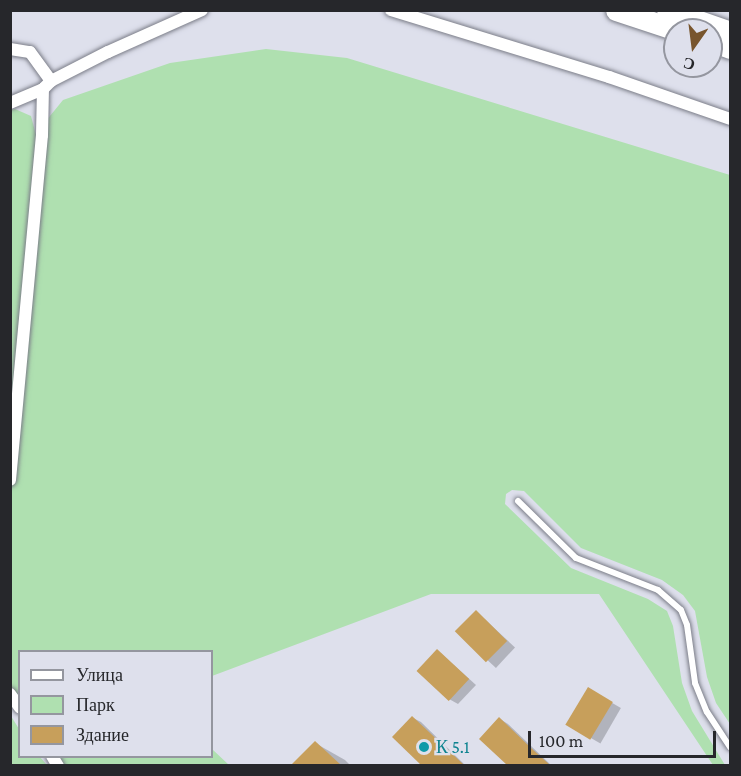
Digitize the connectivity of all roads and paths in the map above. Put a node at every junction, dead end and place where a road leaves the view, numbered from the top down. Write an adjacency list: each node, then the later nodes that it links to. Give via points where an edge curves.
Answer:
1 (202, 10): 8 (street, via 158,27)
2 (391, 10): 10 (street)
3 (616, 10): 5 (highway)
4 (667, 10): 6 (highway)
5 (663, 26)
6 (730, 32)
7 (10, 49): 8 (street, via 30,52)
8 (47, 85): 9 (street); 11 (street)
9 (10, 103)
10 (730, 119)
11 (10, 480)
12 (518, 501): 13 (lane, via 576,558 658,590 681,610 687,625 695,683 707,712)
13 (730, 747)

